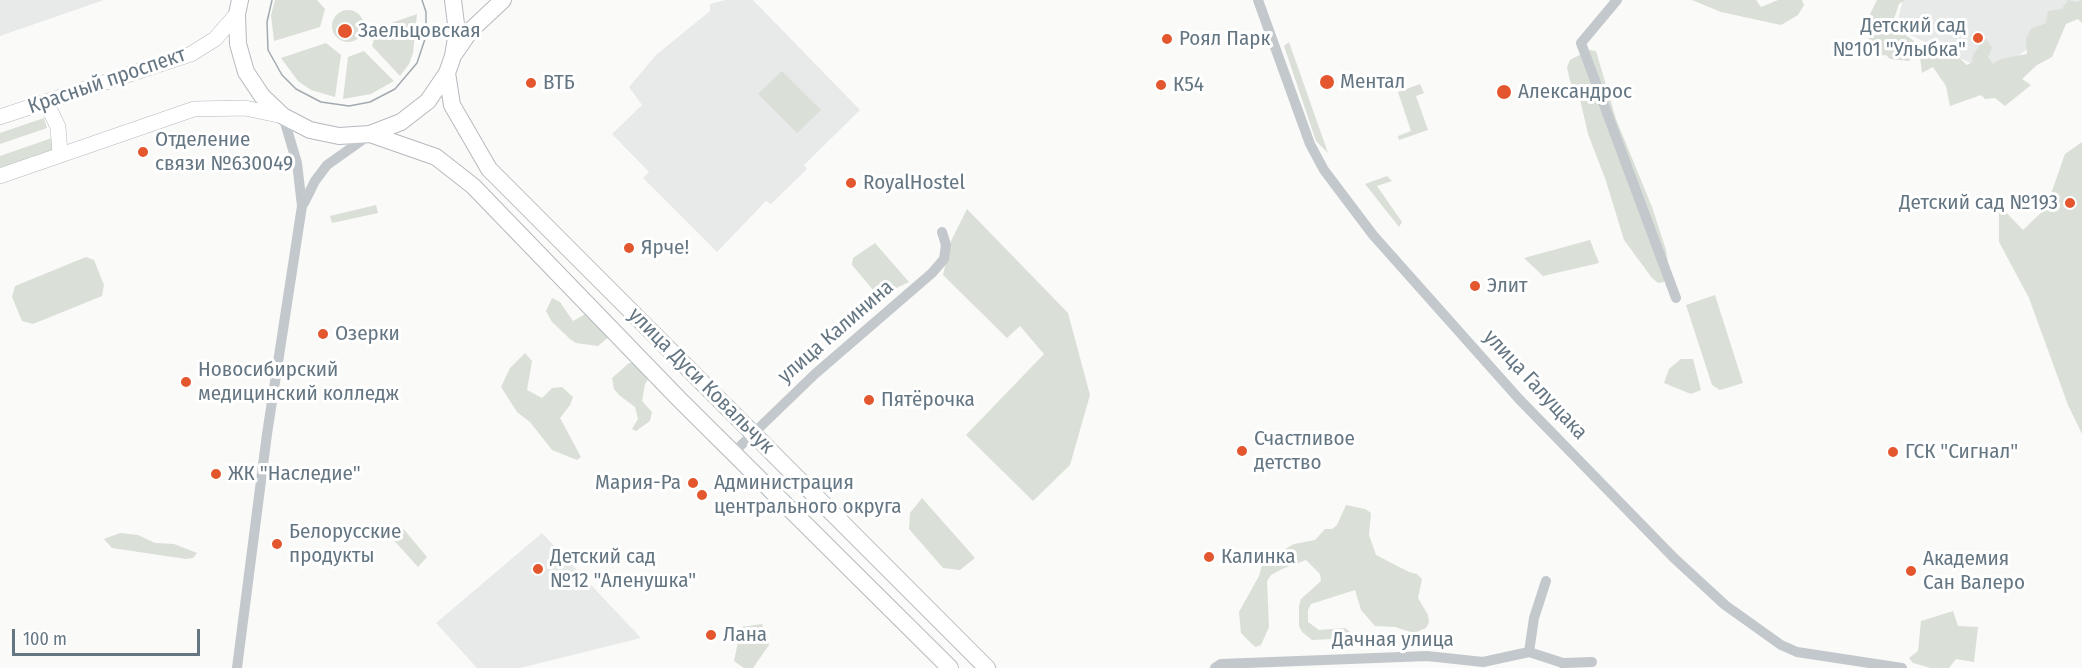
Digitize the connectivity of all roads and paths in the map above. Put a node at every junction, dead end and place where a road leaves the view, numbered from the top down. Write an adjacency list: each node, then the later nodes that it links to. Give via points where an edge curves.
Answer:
1 (453, 0): 6 (main road, via 457,32)
2 (503, 0): 6 (main road, via 470,31)
3 (1258, 0): 29 (street, улица Галущака, via 1310,144 1324,170 1373,235 1519,399 1674,558 1725,605 1781,645 1797,652)
4 (1617, 0): 16 (street, via 1581,43)
5 (239, 7): 8 (main road, Красный проспект, via 215,39 191,54); 9 (main road, via 238,44 246,72 262,96)
6 (453, 56): 7 (main road)
7 (447, 73): 11 (main road, via 428,101 401,122); 17 (main road, улица Дуси Ковальчук, via 452,105 489,169)
8 (41, 103): 10 (main road, Красный проспект); 12 (main road, via 49,108 58,127)
9 (283, 116): 11 (main road, via 310,130 339,136); 12 (main road, via 245,108 194,109); 14 (street, via 297,163)
10 (0, 117)
11 (369, 134): 14 (street, via 327,165); 18 (main road, улица Дуси Ковальчук, via 436,157 473,186)
12 (60, 154): 13 (main road)
13 (0, 176)
14 (302, 206): 24 (street)
15 (942, 232): 17 (street, улица Калинина, via 946,245 944,259 932,273)
16 (1676, 298)
17 (752, 433): 18 (street, улица Калинина); 26 (main road, улица Дуси Ковальчук)
18 (733, 453): 25 (main road, улица Дуси Ковальчук)
19 (1546, 581): 20 (street)
20 (1528, 652): 21 (street, Дачная улица, via 1483,662); 23 (street, Дачная улица)
21 (1427, 656): 27 (street, Дачная улица, via 1221,664); 28 (street)
22 (1592, 662): 23 (street, Дачная улица)
23 (1564, 665)
24 (237, 668)
25 (950, 668)
26 (987, 668)
27 (1215, 668)
28 (1435, 668)
29 (1902, 668)

